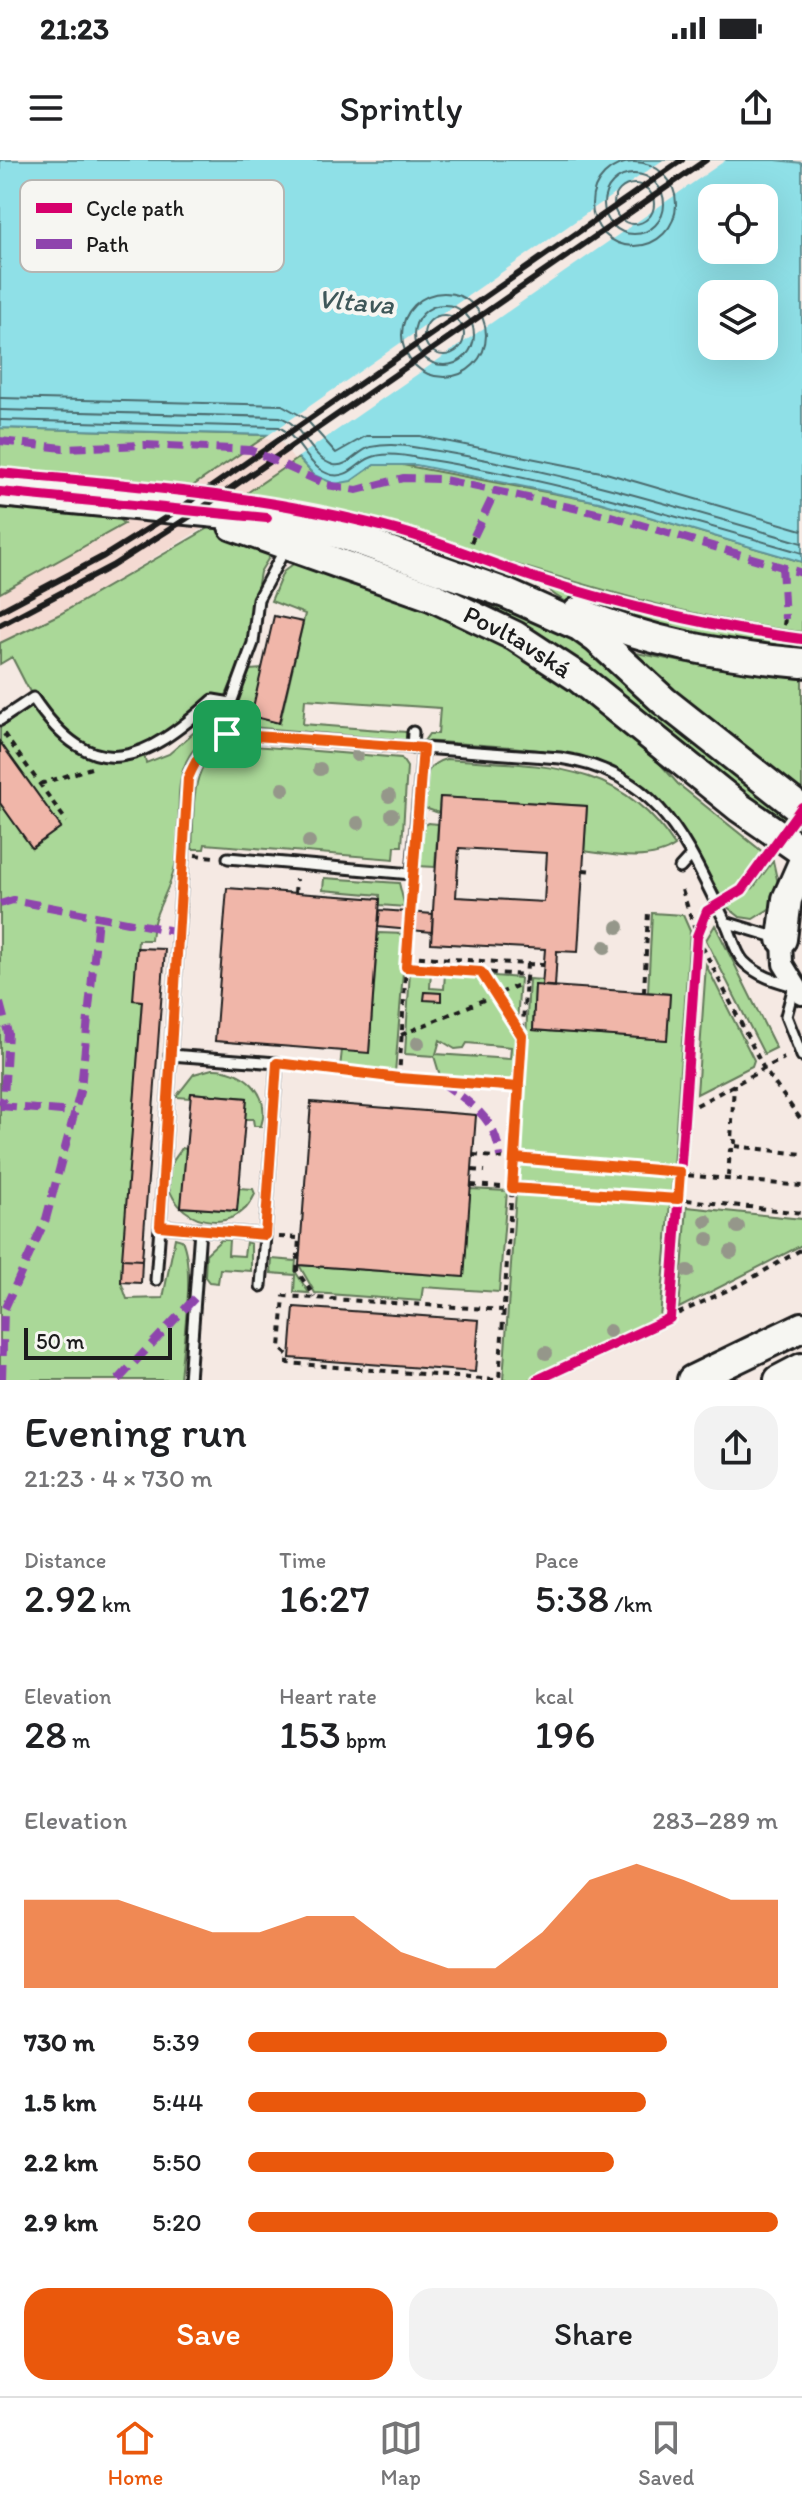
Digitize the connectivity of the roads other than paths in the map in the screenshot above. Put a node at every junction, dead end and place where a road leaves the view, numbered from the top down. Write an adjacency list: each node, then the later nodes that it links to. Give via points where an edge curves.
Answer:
1 (0, 492): 2 (main road, Povltavská)
2 (190, 511): 3 (main road, Povltavská); 4 (main road, Povltavská, via 278,519)
3 (287, 544): 6 (lane, via 258,599 253,643); 13 (main road, Povltavská, via 444,601 535,648)
4 (445, 558): 5 (main road, via 670,644); 12 (main road, Povltavská, via 579,626)
5 (792, 646)
6 (231, 703): 7 (lane, via 213,700 179,732 136,755 80,748 55,732 33,698); 9 (lane)
7 (0, 720)
8 (413, 732): 10 (lane)
9 (227, 734): 10 (lane); 22 (lane, via 207,744 188,778)
10 (412, 748): 11 (lane)
11 (423, 748): 14 (lane, via 593,763 651,798); 15 (lane, via 412,874)
12 (802, 810)
13 (802, 851)
14 (691, 856): 17 (lane); 19 (lane)
15 (228, 858)
16 (802, 865): 20 (main road, via 787,899)
17 (680, 868)
18 (802, 915): 20 (main road)
19 (725, 922): 20 (lane); 21 (lane, via 743,961)
20 (792, 934): 21 (street, via 783,964)
21 (798, 991): 23 (lane, via 786,1016)
22 (170, 1055): 24 (lane); 26 (lane, via 277,1063)
23 (802, 1056)
24 (160, 1226): 25 (lane); 27 (lane)
25 (200, 1229): 26 (lane); 31 (lane)
26 (265, 1235): 28 (lane)
27 (156, 1280)
28 (261, 1286)
29 (802, 1327): 32 (main road)
30 (802, 1368): 33 (main road)
31 (189, 1380)
32 (692, 1380)
33 (779, 1380)

